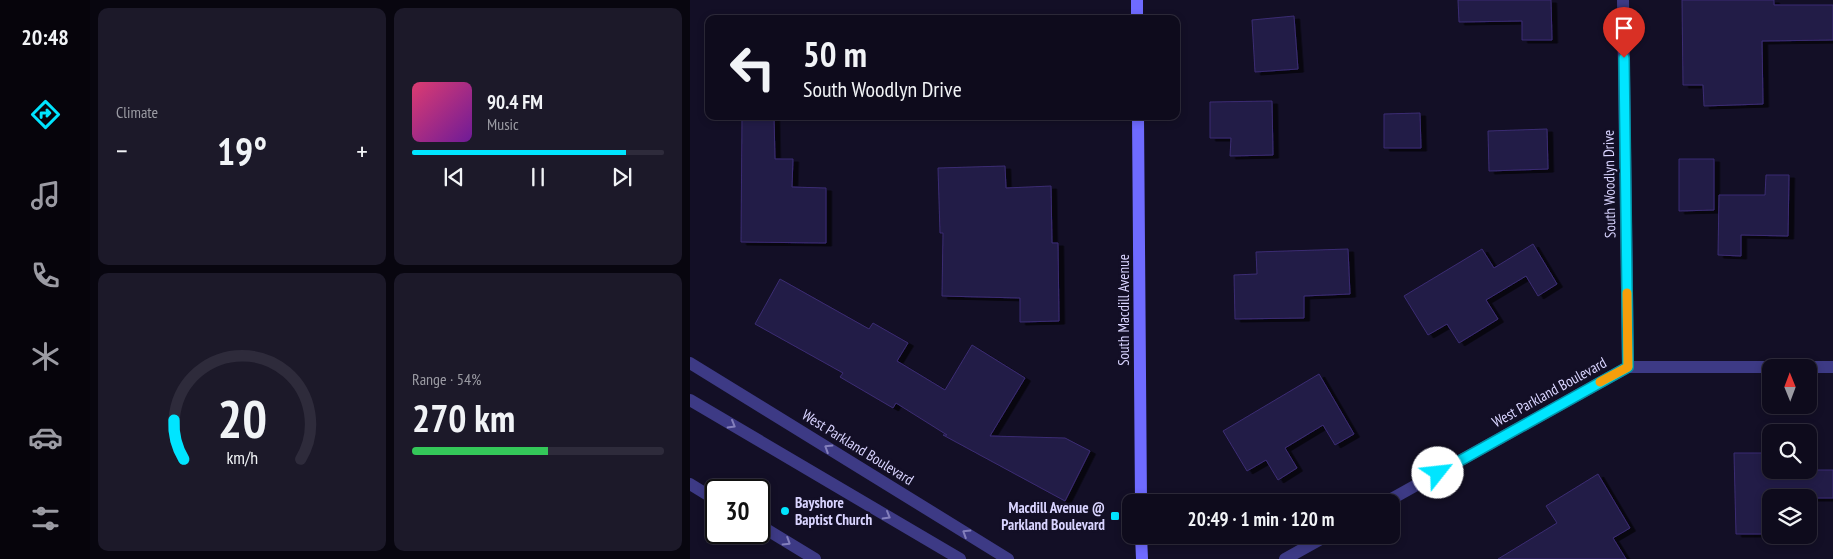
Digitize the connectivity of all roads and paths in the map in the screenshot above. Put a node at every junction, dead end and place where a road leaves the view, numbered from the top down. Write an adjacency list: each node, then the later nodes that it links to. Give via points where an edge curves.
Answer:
1 (1137, 0): 3 (street)
2 (1623, 0): 6 (street, South Woodlyn Drive)
3 (1137, 15)
4 (1138, 120): 11 (street, South Macdill Avenue)
5 (690, 363): 18 (street, West Parkland Boulevard, one-way to 5)
6 (1628, 367): 7 (street, West Parkland Boulevard); 12 (street, West Parkland Boulevard)
7 (1833, 367)
8 (690, 400): 17 (street, one-way to 17)
9 (690, 484): 10 (street)
10 (705, 493)
11 (1141, 494)
12 (1400, 494)
13 (770, 532): 16 (street, one-way to 16)
14 (1141, 544): 19 (street)
15 (1312, 544): 20 (street)
16 (815, 559)
17 (960, 559)
18 (1008, 559)
19 (1142, 559)
20 (1285, 559)

